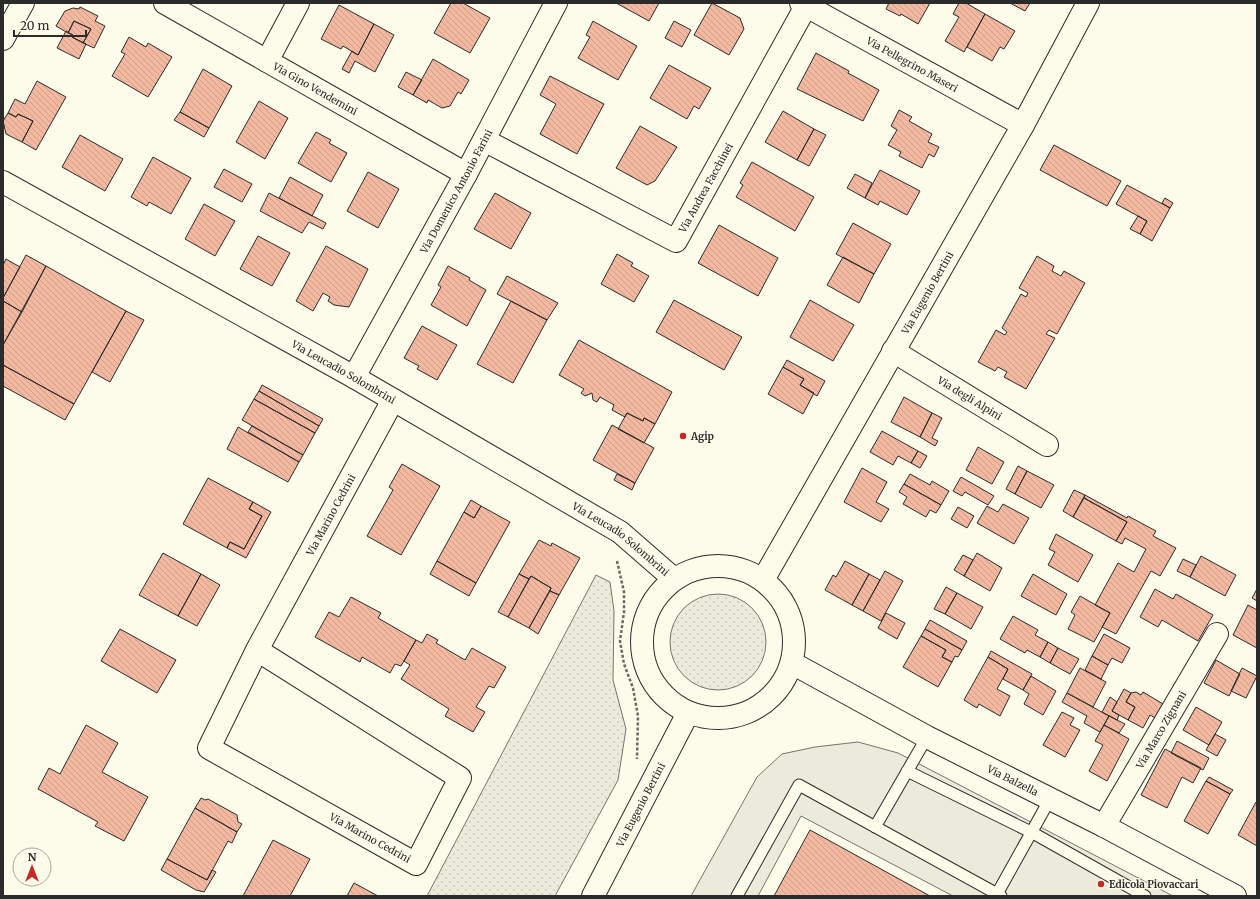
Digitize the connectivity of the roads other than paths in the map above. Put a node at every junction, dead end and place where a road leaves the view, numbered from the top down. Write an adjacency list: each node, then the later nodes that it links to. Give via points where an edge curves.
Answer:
1 (23, 3): 7 (street)
2 (165, 3): 8 (street, Via Gino Vendemini)
3 (298, 3): 8 (street)
4 (556, 3): 10 (street, Via Domenico Antonio Farini)
5 (1088, 3): 9 (street, Via Eugenio Bertini)
6 (803, 4): 9 (street, Via Pellegrino Maseri); 10 (street, Via Andrea Facchinei, via 676,241)
7 (3, 39)
8 (267, 61): 11 (street, Via Gino Vendemini)
9 (1023, 125): 13 (street, Via Eugenio Bertini)
10 (484, 140): 11 (street, Via Domenico Antonio Farini)
11 (466, 174): 14 (street, Via Domenico Antonio Farini)
12 (3, 182): 14 (street, Via Leucadio Solombrini)
13 (893, 351): 16 (street, Via degli Alpini); 18 (street, Via Eugenio Bertini)
14 (354, 378): 15 (street, Via Leucadio Solombrini)
15 (394, 400): 17 (street, Via Leucadio Solombrini, via 620,532); 20 (street, Via Marino Cedrini)
16 (1047, 445)
17 (674, 579): 18 (street, via 695,569 718,566 742,569); 22 (street, via 655,598 643,623 641,650 649,676 665,698)
18 (762, 580): 21 (street, via 780,596 790,617 795,640)
19 (1217, 634): 26 (street, Via Marco Zignani)
20 (257, 650): 20 (street, Via Marino Cedrini, via 209,748 416,864 460,778)
21 (792, 663): 22 (street, via 780,686 762,705 739,716 713,719); 23 (street, Via Balzella)
22 (688, 713): 31 (street, Via Eugenio Bertini)
23 (927, 737): 24 (lane); 25 (street, Via Balzella)
24 (908, 771): 27 (lane); 28 (lane)
25 (1050, 799): 26 (street, Via Balzella); 28 (lane)
26 (1104, 826): 29 (street, Via Balzella)
27 (875, 827): 30 (lane); 32 (lane, via 799,785)
28 (1033, 833): 30 (lane); 33 (lane)
29 (1226, 894)
30 (999, 895)
31 (593, 896)
32 (737, 896)
33 (1145, 896)

